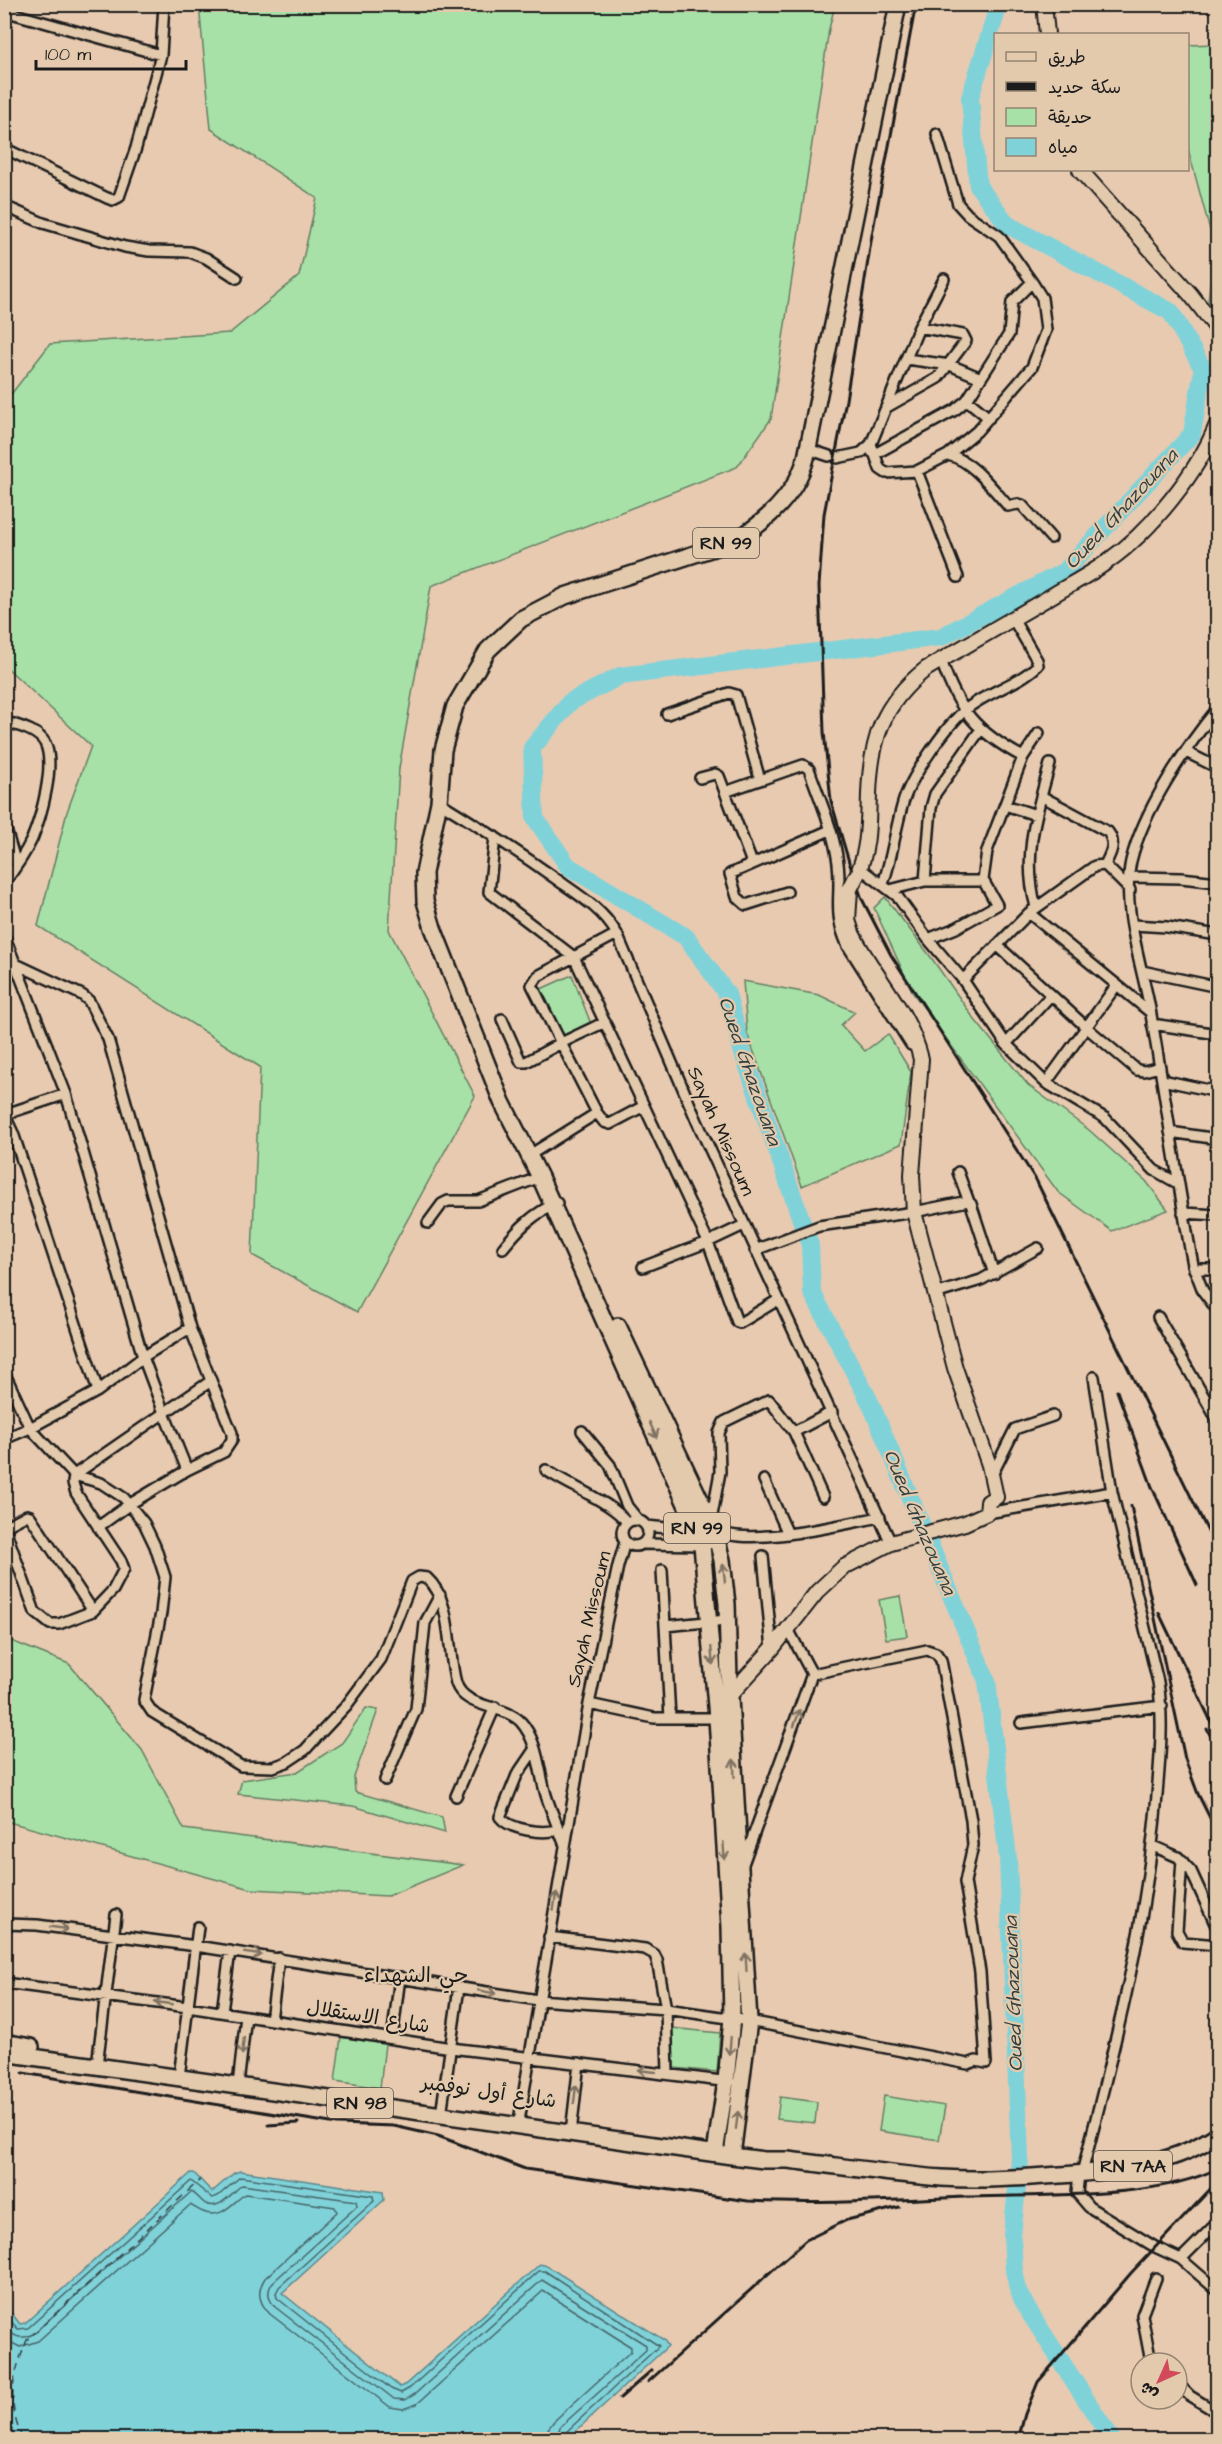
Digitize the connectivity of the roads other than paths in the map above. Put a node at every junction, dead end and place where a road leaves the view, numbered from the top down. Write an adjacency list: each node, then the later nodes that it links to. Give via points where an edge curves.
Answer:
1 (164, 4): 6 (street)
2 (898, 4): 23 (main road, RN 99)
3 (1044, 4): 5 (main road)
4 (4, 11): 6 (street)
5 (1047, 33)
6 (161, 55): 8 (street, via 119,198 106,198)
7 (937, 134): 13 (street, via 963,211 999,236)
8 (4, 148)
9 (1081, 171): 15 (main road, via 1191,295)
10 (4, 206): 11 (street, via 43,223 125,247 190,252)
11 (237, 278)
12 (944, 279): 14 (street)
13 (1032, 282): 18 (street, via 1012,302 1009,333); 21 (street, via 1042,298 1046,330 1032,367)
14 (919, 327): 16 (street); 17 (street, via 965,336 966,341)
15 (1218, 334)
16 (906, 359): 17 (street); 20 (street)
17 (950, 365): 18 (street); 20 (street, via 938,378)
18 (981, 378): 19 (street)
19 (967, 399): 21 (street); 24 (street, via 955,410)
20 (887, 407): 24 (street)
21 (989, 418): 25 (street)
22 (1218, 422): 29 (main road, via 1169,503 1126,547)
23 (808, 449): 24 (street, via 833,457); 46 (main road, RN 99, via 804,468 792,490 757,527 735,541 565,596 521,619 505,633 488,650 455,706 444,750)
24 (871, 449): 26 (street, via 886,473)
25 (948, 455): 26 (street); 27 (street, via 957,457 982,478 1008,506 1022,506)
26 (917, 471): 28 (street)
27 (1051, 538)
28 (958, 577)
29 (1013, 619): 30 (main road); 32 (street, via 1038,665)
30 (941, 660): 32 (street); 55 (main road, via 907,684 882,720 874,742 869,830)
31 (1218, 708): 34 (street)
32 (964, 711): 36 (street); 61 (street, via 909,788)
33 (667, 714): 43 (street, via 729,693 736,695)
34 (1214, 719): 38 (street)
35 (4, 721): 53 (street, via 37,735 44,742 49,760 35,828)
36 (981, 729): 39 (street); 58 (street, via 935,794)
37 (1040, 733): 39 (street)
38 (1186, 752): 41 (street); 56 (street, via 1148,814 1131,861)
39 (1023, 757): 47 (street)
40 (1050, 764): 45 (street)
41 (1218, 768)
42 (700, 778): 44 (street, via 718,775)
43 (760, 780): 44 (street); 50 (street, via 806,766)
44 (725, 792): 52 (street)
45 (1041, 795): 48 (street); 54 (street, via 1108,832 1113,846)
46 (439, 802): 51 (street, Sayah Missoum); 97 (main road, RN 99, via 424,873 425,901 433,928)
47 (1005, 805): 48 (street); 57 (street, via 985,857)
48 (1036, 815): 64 (street, via 1029,871)
49 (4, 824): 53 (street)
50 (830, 830): 52 (street); 87 (street, via 838,862 840,930 909,1041)
51 (495, 837): 66 (street, Sayah Missoum, via 600,910); 71 (street, via 490,895)
52 (752, 863): 63 (street, via 730,874 740,902 752,905)
53 (16, 864): 60 (street)
54 (1105, 865): 62 (street); 64 (street, via 1095,866)
55 (858, 872): 61 (street); 87 (main road, bridge, via 850,889 848,920 916,1040)
56 (1130, 877): 59 (street); 62 (street)
57 (983, 880): 58 (street); 69 (street, via 997,905)
58 (925, 881): 61 (street)
59 (1218, 882)
60 (4, 883)
61 (886, 884): 69 (street)
62 (1130, 890): 65 (street)
63 (787, 892)
64 (1033, 910): 70 (street); 75 (street)
65 (1133, 925): 68 (street); 73 (street)
66 (617, 934): 71 (street); 107 (street, Sayah Missoum)
67 (4, 935): 72 (street)
68 (1218, 935)
69 (928, 939): 74 (street)
70 (997, 945): 74 (street); 77 (street)
71 (574, 957): 80 (street); 84 (street, via 538,975 532,985)
72 (16, 964): 91 (street); 120 (street, via 82,995 103,1030)
73 (1142, 970): 76 (street); 78 (street)
74 (963, 980): 85 (street)
75 (1116, 986): 78 (street); 82 (street)
76 (1218, 987)
77 (1050, 995): 82 (street); 85 (street)
78 (1150, 1012): 81 (street)
79 (502, 1019): 84 (street, via 521,1062)
80 (605, 1022): 84 (street); 92 (street)
81 (1152, 1024): 83 (street); 86 (street)
82 (1086, 1027): 86 (street, via 1137,1070); 89 (street)
83 (1218, 1034)
84 (561, 1043): 94 (street)
85 (1006, 1044): 89 (street)
86 (1160, 1067): 88 (street)
87 (921, 1077): 103 (main road, via 912,1175)
88 (1162, 1080): 90 (street); 95 (street)
89 (1046, 1083): 100 (street, via 1105,1118 1154,1170)
90 (1218, 1092)
91 (66, 1094): 93 (street); 121 (street)
92 (644, 1106): 94 (street, via 610,1124); 108 (street)
93 (5, 1113): 125 (street)
94 (597, 1113): 97 (street)
95 (1170, 1132): 96 (street); 100 (street)
96 (1218, 1138)
97 (532, 1154): 99 (main road, RN 99); 102 (main road, RN 99)
98 (958, 1172): 101 (street)
99 (540, 1177): 102 (main road, RN 99); 106 (street, via 478,1201 442,1203)
100 (1179, 1184): 104 (street)
101 (969, 1202): 103 (street); 115 (street)
102 (556, 1203): 109 (street, via 521,1227); 147 (main road, RN 99)
103 (914, 1212): 111 (street, via 819,1226); 116 (main road)
104 (1184, 1213): 105 (street); 113 (street)
105 (1218, 1215)
106 (428, 1223)
107 (744, 1225): 108 (street); 111 (street, Sayah Missoum)
108 (708, 1242): 112 (street); 117 (street, via 737,1322)
109 (503, 1248)
110 (1038, 1248): 115 (street)
111 (755, 1250): 117 (street, Sayah Missoum)
112 (643, 1267)
113 (1194, 1269): 114 (street); 118 (street, via 1203,1291)
114 (1218, 1269)
115 (994, 1274): 116 (street)
116 (935, 1294): 140 (main road)
117 (778, 1300): 126 (street, Sayah Missoum)
118 (1218, 1311)
119 (1158, 1317): 129 (street)
120 (190, 1328): 121 (street); 124 (street)
121 (143, 1357): 125 (street); 127 (street)
122 (4, 1372): 130 (street)
123 (1094, 1377): 138 (street)
124 (211, 1381): 127 (street); 134 (street, via 232,1440 224,1452)
125 (98, 1391): 130 (street)
126 (832, 1412): 132 (street); 143 (street, Sayah Missoum)
127 (164, 1413): 134 (street); 136 (street)
128 (1053, 1416): 140 (street, via 1021,1425 1012,1433 993,1473)
129 (1218, 1420)
130 (30, 1428): 133 (street); 136 (street)
131 (582, 1431): 145 (street, via 610,1465 627,1506)
132 (794, 1432): 139 (street); 147 (street, via 769,1400 724,1422 719,1433 720,1472)
133 (4, 1439)
134 (187, 1470): 141 (street)
135 (546, 1470): 144 (street, via 605,1503)
136 (74, 1475): 141 (street, via 101,1483); 146 (street, via 76,1493)
137 (764, 1480): 148 (street)
138 (1112, 1492): 142 (street); 164 (street)
139 (823, 1497)
140 (996, 1497): 142 (main road, via 988,1502)
141 (130, 1504): 146 (street); 154 (street, via 152,1538 165,1577 144,1700 147,1707 241,1766 273,1767 304,1750 381,1659 412,1581 427,1578)
142 (987, 1513): 150 (main road)
143 (880, 1517): 148 (street); 150 (street, Sayah Missoum)
144 (627, 1523): 145 (street); 149 (street, via 622,1532)
145 (642, 1523): 147 (street); 151 (street, via 648,1537)
146 (99, 1527): 155 (street, via 124,1569 113,1590)
147 (711, 1534): 148 (street); 151 (street); 156 (main road, RN 99, one-way to 147, via 722,1560); 157 (main road, RN 99)
148 (788, 1534)
149 (625, 1542): 151 (street, via 632,1546); 163 (street, Sayah Missoum)
150 (891, 1543): 159 (main road, via 831,1577)
151 (644, 1544)
152 (763, 1556): 160 (street)
153 (662, 1570): 158 (street)
154 (440, 1595): 165 (street, via 460,1692); 170 (street, via 425,1623 416,1709)
155 (93, 1611): 155 (street, via 59,1624 41,1620 6,1526 30,1516)
156 (727, 1620): 157 (street); 162 (main road, RN 99)
157 (709, 1621): 158 (street); 162 (main road, RN 99, one-way to 162)
158 (665, 1626): 166 (street)
159 (788, 1629): 160 (main road); 161 (street)
160 (772, 1648): 162 (main road)
161 (812, 1674): 176 (street, one-way to 161); 198 (street, via 927,1650 941,1660 971,1820 973,1845 965,1882 980,1972 986,2063 968,2064)
162 (726, 1689): 167 (main road, RN 99); 176 (main road, RN 99, one-way to 162)
163 (589, 1704): 166 (street, Sayah Missoum, via 631,1715); 173 (street, Sayah Missoum)
164 (1162, 1706): 168 (street); 174 (street)
165 (495, 1707): 169 (street, via 513,1714 523,1724); 171 (street)
166 (670, 1718): 167 (street, Sayah Missoum)
167 (717, 1718): 196 (main road, RN 99, one-way to 196)
168 (1021, 1723)
169 (534, 1750): 172 (street); 172 (street, via 517,1775 500,1817 508,1825 545,1833)
170 (385, 1780)
171 (456, 1796)
172 (559, 1829): 173 (street)
173 (564, 1843): 182 (street, Sayah Missoum, one-way to 173)
174 (1153, 1846): 175 (street); 217 (street, via 1113,2054)
175 (1182, 1860): 180 (street); 183 (street, via 1177,1931 1183,1942)
176 (740, 1871): 198 (main road, RN 99, one-way to 176)
177 (116, 1914): 181 (street)
178 (4, 1924): 181 (street, one-way to 181)
179 (198, 1927): 184 (street)
180 (1218, 1930)
181 (114, 1935): 184 (street); 190 (street)
182 (549, 1938): 191 (street, Sayah Missoum); 193 (street, via 652,1952)
183 (1218, 1945)
184 (196, 1946): 185 (street); 192 (street)
185 (230, 1951): 186 (street, one-way to 186); 194 (street)
186 (279, 1958): 187 (street); 197 (street)
187 (399, 1977): 189 (street); 199 (street)
188 (4, 1983): 190 (street, شارع الاستقلال)
189 (459, 1987): 191 (street, one-way to 191); 201 (street)
190 (105, 1995): 192 (street, شارع الاستقلال, one-way to 190); 204 (street)
191 (538, 2000): 193 (street); 203 (street, Sayah Missoum)
192 (188, 2007): 194 (street, شارع الاستقلال); 206 (street)
193 (666, 2009): 196 (street); 207 (street)
194 (222, 2012): 195 (street, شارع الاستقلال)
195 (246, 2016): 197 (street, شارع الاستقلال); 208 (street, one-way to 208)
196 (732, 2018): 198 (street); 209 (main road, RN 99, one-way to 209)
197 (271, 2020): 199 (street, شارع الاستقلال)
198 (749, 2021): 209 (main road, RN 99)
199 (392, 2039): 201 (street, شارع الاستقلال)
200 (4, 2043): 204 (main road, شارع أول نوفمبر / RN 98)
201 (452, 2048): 203 (street, شارع الاستقلال); 210 (street)
202 (4, 2053): 204 (main road, شارع أول نوفمبر / RN 98)
203 (530, 2056): 205 (street, شارع الاستقلال); 211 (street, Sayah Missoum)
204 (97, 2061): 206 (main road, شارع أول نوفمبر / RN 98)
205 (579, 2063): 207 (street, شارع الاستقلال, one-way to 205); 212 (street, one-way to 205)
206 (180, 2073): 208 (main road, شارع أول نوفمبر / RN 98)
207 (668, 2073): 209 (street, شارع الاستقلال)
208 (239, 2081): 210 (main road, شارع أول نوفمبر / RN 98)
209 (734, 2082): 214 (main road, RN 99); 215 (main road, RN 99, one-way to 209)
210 (442, 2112): 211 (main road, شارع أول نوفمبر / RN 98)
211 (518, 2123): 212 (main road, شارع أول نوفمبر / RN 98); 214 (main road, شارع أول نوفمبر / RN 98)
212 (572, 2124): 214 (main road, شارع أول نوفمبر / RN 98)
213 (1218, 2134): 217 (main road, RN 7AA, via 1167,2158 1113,2171)
214 (716, 2148): 215 (main road, RN 98)
215 (733, 2151): 216 (main road, RN 98, via 764,2160)
216 (788, 2160): 217 (main road, RN 7AA, via 958,2179)
217 (1080, 2173): 219 (street, via 1077,2193 1089,2207)
218 (1218, 2222): 219 (street)
219 (1181, 2259): 221 (street)
220 (1156, 2278): 222 (street, via 1142,2315)
221 (1218, 2291)
222 (1149, 2351)
223 (1189, 2395): 224 (street)
224 (1218, 2413)

